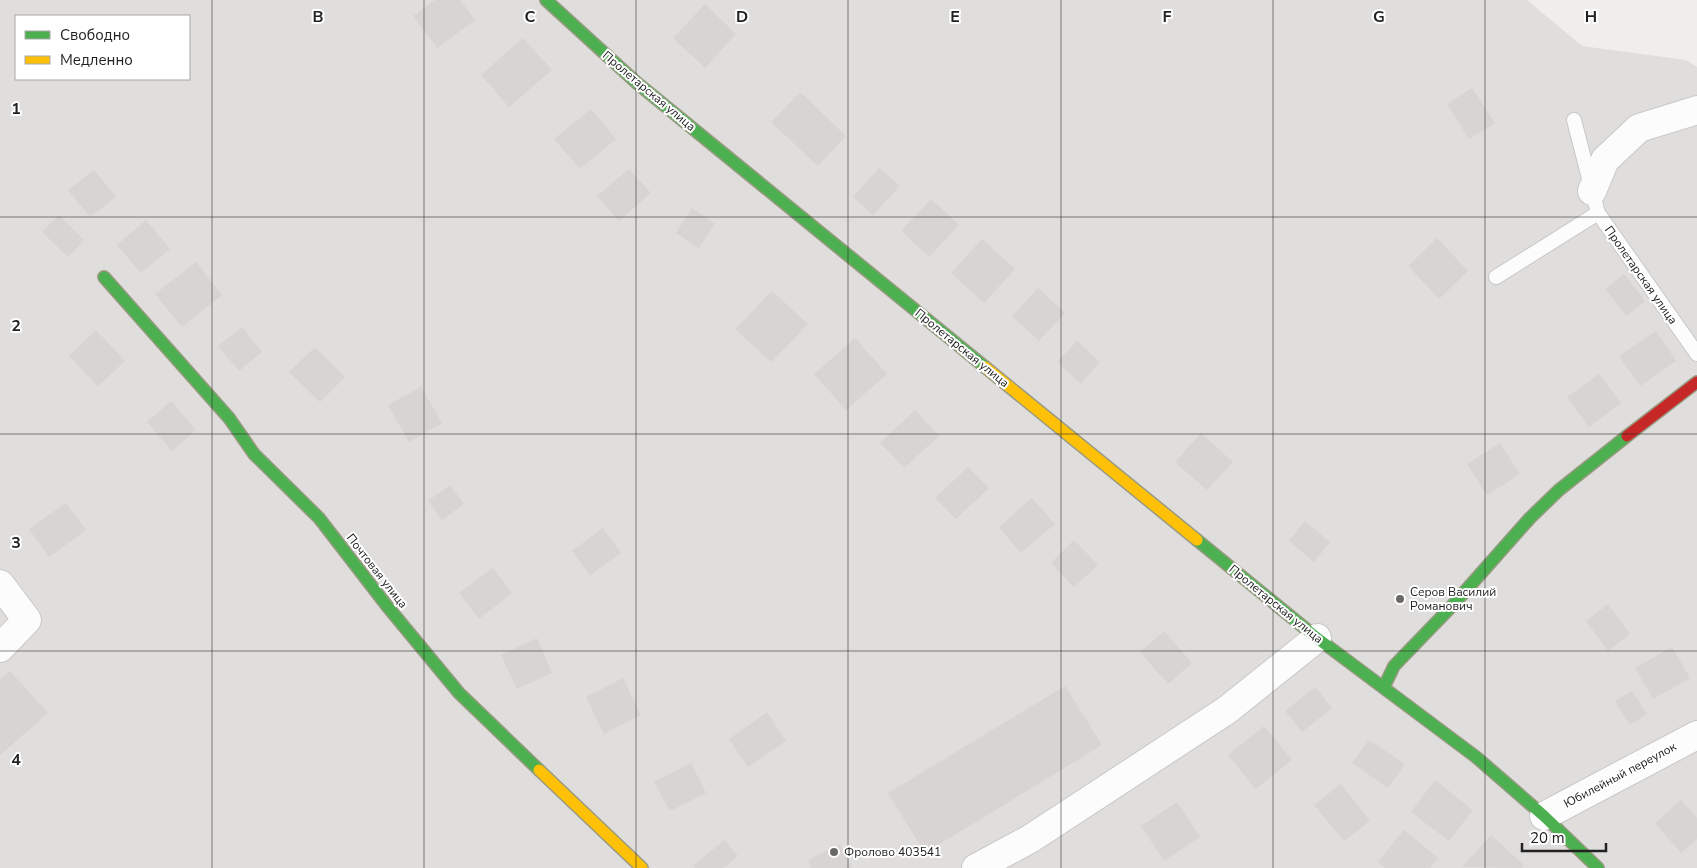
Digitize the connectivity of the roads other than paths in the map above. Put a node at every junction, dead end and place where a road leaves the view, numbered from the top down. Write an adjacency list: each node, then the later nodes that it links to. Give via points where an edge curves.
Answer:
1 (546, 0): 10 (street, Пролетарская улица, via 637,83)
2 (1697, 110): 4 (street, via 1639,128 1605,160)
3 (1574, 120): 4 (lane, Пролетарская улица)
4 (1595, 202): 6 (lane); 7 (lane, Пролетарская улица)
5 (104, 277): 15 (street, Почтовая улица, via 229,418 254,454 319,518 459,693)
6 (1496, 277)
7 (1697, 354)
8 (1697, 382): 12 (street, via 1592,463 1530,518 1394,666)
9 (0, 584): 11 (street, via 27,620)
10 (1317, 638): 12 (street, Пролетарская улица); 16 (street, via 1227,710 1030,839)
11 (0, 648)
12 (1384, 688): 14 (street, Пролетарская улица, via 1476,757)
13 (1697, 735): 14 (street, Юбилейный переулок)
14 (1544, 816): 17 (street, Пролетарская улица)
15 (642, 868)
16 (976, 868)
17 (1598, 868)

